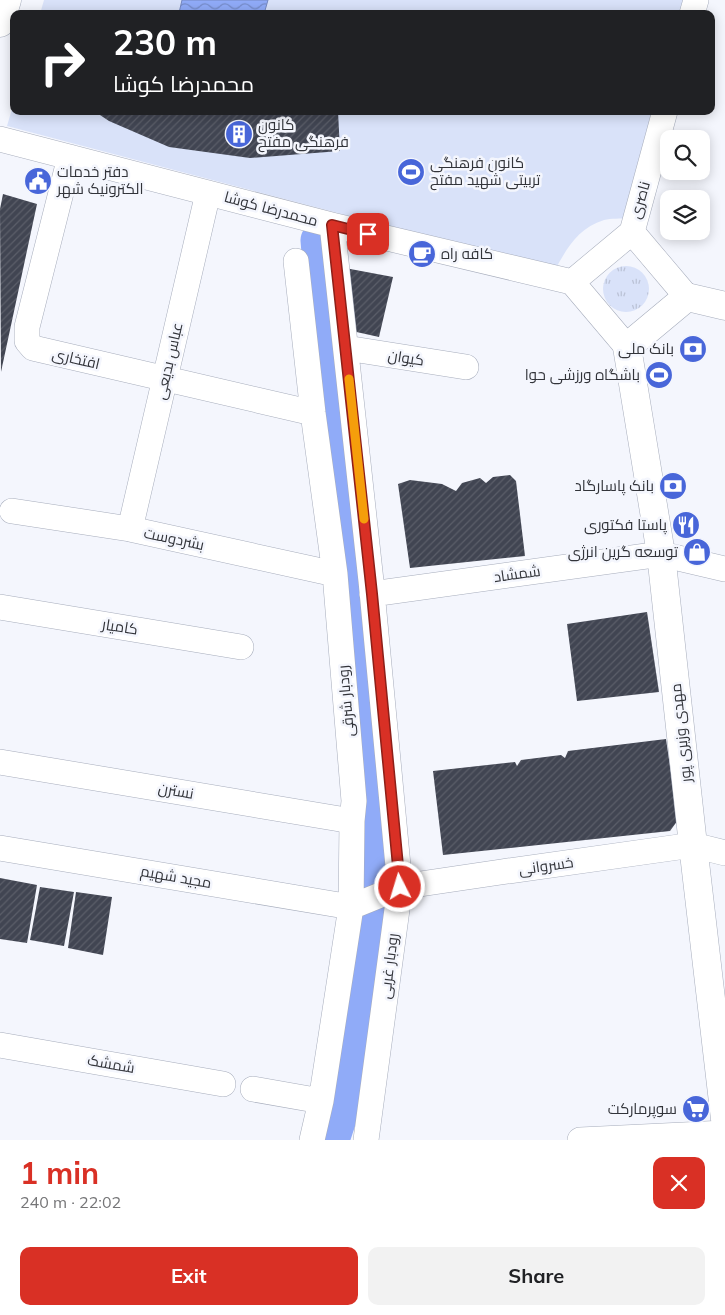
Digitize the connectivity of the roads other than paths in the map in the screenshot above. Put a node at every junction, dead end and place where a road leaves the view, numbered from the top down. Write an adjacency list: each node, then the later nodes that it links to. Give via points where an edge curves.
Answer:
1 (6, 0): 2 (main road)
2 (0, 22)
3 (664, 115): 8 (street, ناصری)
4 (0, 139): 5 (street, محمدرضا کوشا)
5 (70, 157): 6 (street, محمدرضا کوشا); 16 (street, افتخاری, via 27,327 27,341 33,348)
6 (208, 193): 7 (street, محمدرضا کوشا); 16 (street, عباس بدیعی)
7 (332, 225): 10 (street, محمدرضا کوشا); 14 (street, رودبار غربی)
8 (632, 232): 10 (street); 11 (street)
9 (296, 261): 17 (street, رودبار شرقی)
10 (572, 282): 13 (street)
11 (687, 297): 12 (main road); 13 (main road)
12 (725, 306)
13 (626, 347): 20 (main road, مهدی وزیری پور)
14 (346, 348): 15 (street, کیوان); 23 (street, رودبار غربی)
15 (466, 367)
16 (164, 379): 17 (street, افتخاری); 19 (street, عباس بدیعی)
17 (313, 413): 22 (street, رودبار شرقی)
18 (12, 511): 19 (street, بشردوست)
19 (130, 529): 22 (street, بشردوست)
20 (661, 554): 21 (street); 23 (street, شمشاد); 28 (main road, مهدی وزیری پور)
21 (725, 570)
22 (335, 574): 27 (street, رودبار شرقی, via 354,800)
23 (372, 594): 31 (street, رودبار غربی)
24 (0, 607): 25 (street, کامیار)
25 (241, 647)
26 (0, 762): 27 (street, نسترن)
27 (352, 821): 32 (street, رودبار شرقی)
28 (693, 845): 30 (street); 31 (street, خسروانی); 37 (main road, مهدی وزیری پور)
29 (0, 848): 32 (street, مجید شهیم)
30 (725, 853)
31 (400, 887): 32 (street, خسروانی); 40 (street, رودبار غربی)
32 (351, 907): 36 (street, رودبار شرقی)
33 (0, 1045): 34 (street, شمشک)
34 (223, 1084)
35 (253, 1089): 36 (street)
36 (321, 1101): 39 (street, رودبار شرقی)
37 (725, 1119)
38 (725, 1132): 41 (street)
39 (312, 1140)
40 (366, 1140)
41 (580, 1140)

